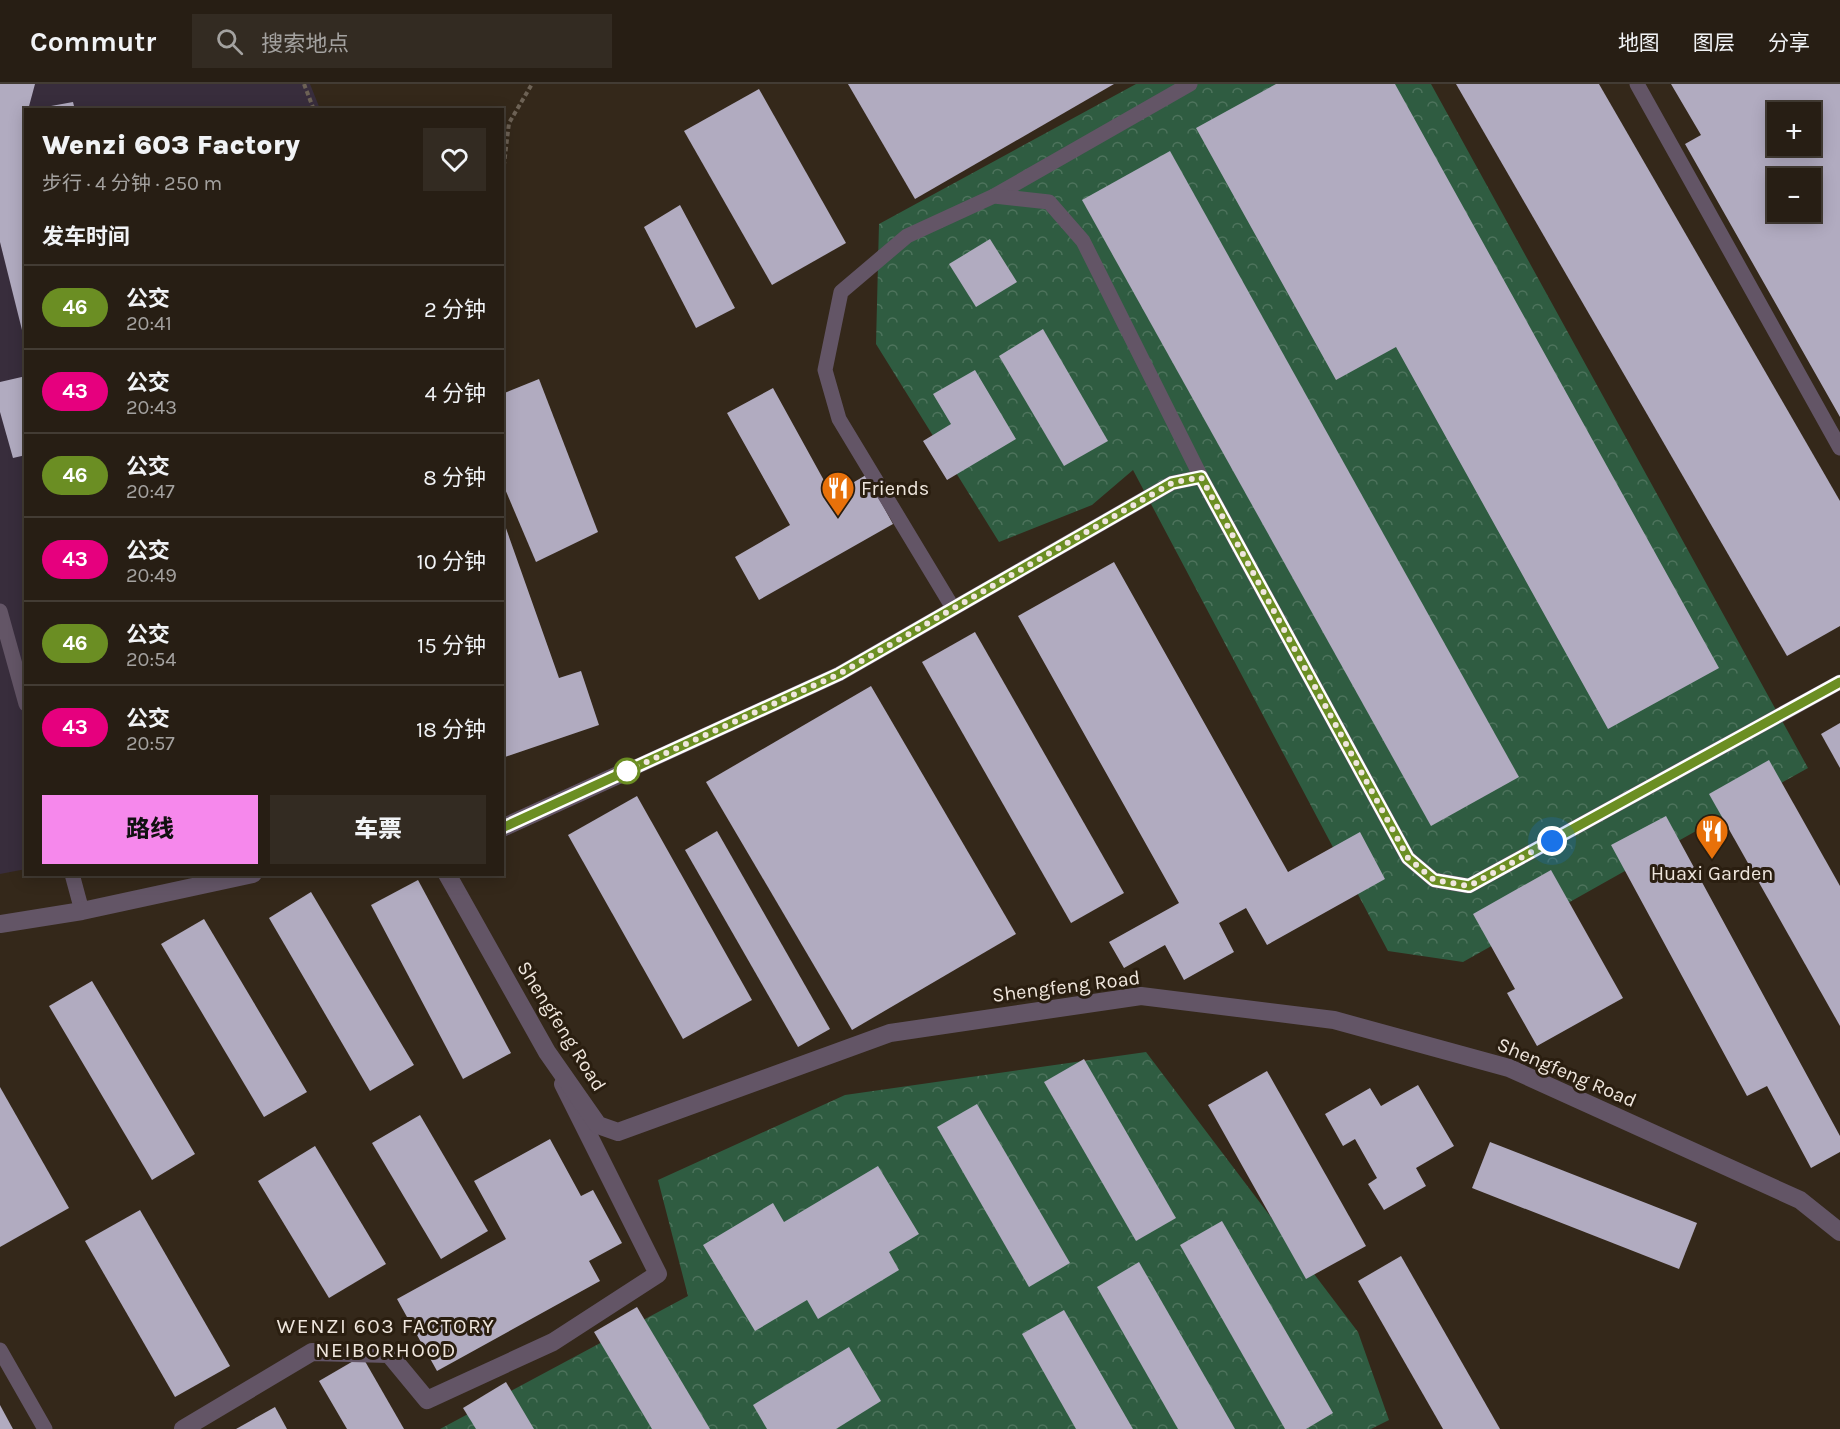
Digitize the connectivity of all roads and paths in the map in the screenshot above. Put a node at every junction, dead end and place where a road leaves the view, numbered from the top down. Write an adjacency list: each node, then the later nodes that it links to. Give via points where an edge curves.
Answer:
1 (304, 84): 5 (path)
2 (532, 84): 6 (path, via 509,123)
3 (1190, 84): 7 (lane)
4 (1637, 84): 8 (lane)
5 (313, 108)
6 (504, 164)
7 (994, 196): 9 (lane, via 1049,202 1083,241); 10 (lane, via 907,236 841,292 825,370 838,419)
8 (1840, 448)
9 (1201, 477): 10 (lane, via 1172,483); 12 (lane, via 1408,858 1434,880 1469,886)
10 (953, 608): 14 (lane, via 839,674)
11 (0, 611): 13 (lane)
12 (1840, 682)
13 (24, 697)
14 (627, 771): 15 (street)
15 (504, 827)
16 (73, 876): 19 (lane)
17 (244, 876): 19 (street)
18 (448, 876): 21 (street, Shengfeng Road)
19 (82, 911): 20 (street)
20 (0, 924)
21 (547, 1052): 22 (street, Shengfeng Road, via 598,1125 618,1132 890,1033 1141,996 1334,1020 1509,1068 1800,1200); 25 (street, via 658,1274 553,1342 427,1400 389,1354 312,1352)
22 (1840, 1232)
23 (0, 1350): 24 (lane)
24 (45, 1429)
25 (183, 1429)

